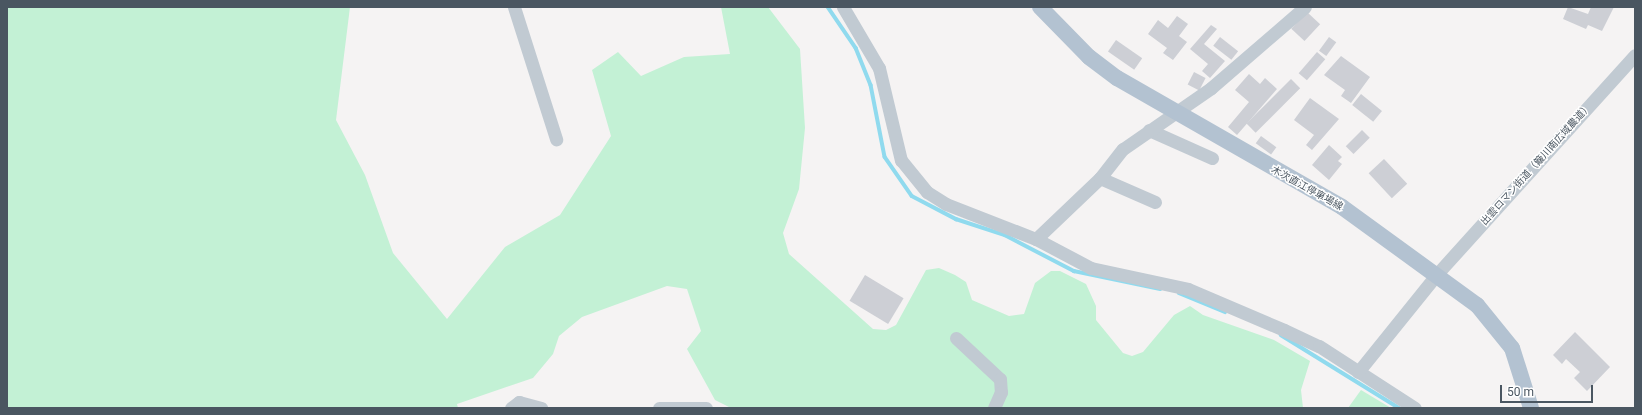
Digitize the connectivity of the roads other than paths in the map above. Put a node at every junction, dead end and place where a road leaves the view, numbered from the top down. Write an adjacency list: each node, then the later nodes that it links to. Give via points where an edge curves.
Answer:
1 (514, 7): 8 (street)
2 (843, 7): 12 (street, via 879,68 895,142 913,178 946,204)
3 (1040, 7): 6 (main road, 木次直江停車場線, via 1088,57)
4 (1305, 7): 6 (street, via 1212,88)
5 (1634, 59): 13 (street, 出雲ロマン街道（簸川南広域農道）)
6 (1172, 112): 7 (street); 13 (main road, 木次直江停車場線, via 1342,207)
7 (1149, 130): 9 (street); 10 (street, via 1123,149)
8 (556, 139)
9 (1212, 158)
10 (1100, 178): 11 (street); 12 (street)
11 (1155, 202)
12 (1036, 239): 15 (street, via 1091,268 1188,289 1221,302 1318,346)
13 (1437, 274): 15 (street, 出雲ロマン街道（簸川南広域農道）); 22 (main road, 木次直江停車場線, via 1477,305 1512,348)
14 (956, 338): 20 (street, via 1000,379 1001,392)
15 (1358, 372): 21 (street)
16 (511, 408): 17 (street, via 519,402)
17 (541, 408)
18 (659, 408): 19 (street)
19 (706, 408)
20 (994, 408)
21 (1415, 408)
22 (1531, 408)

